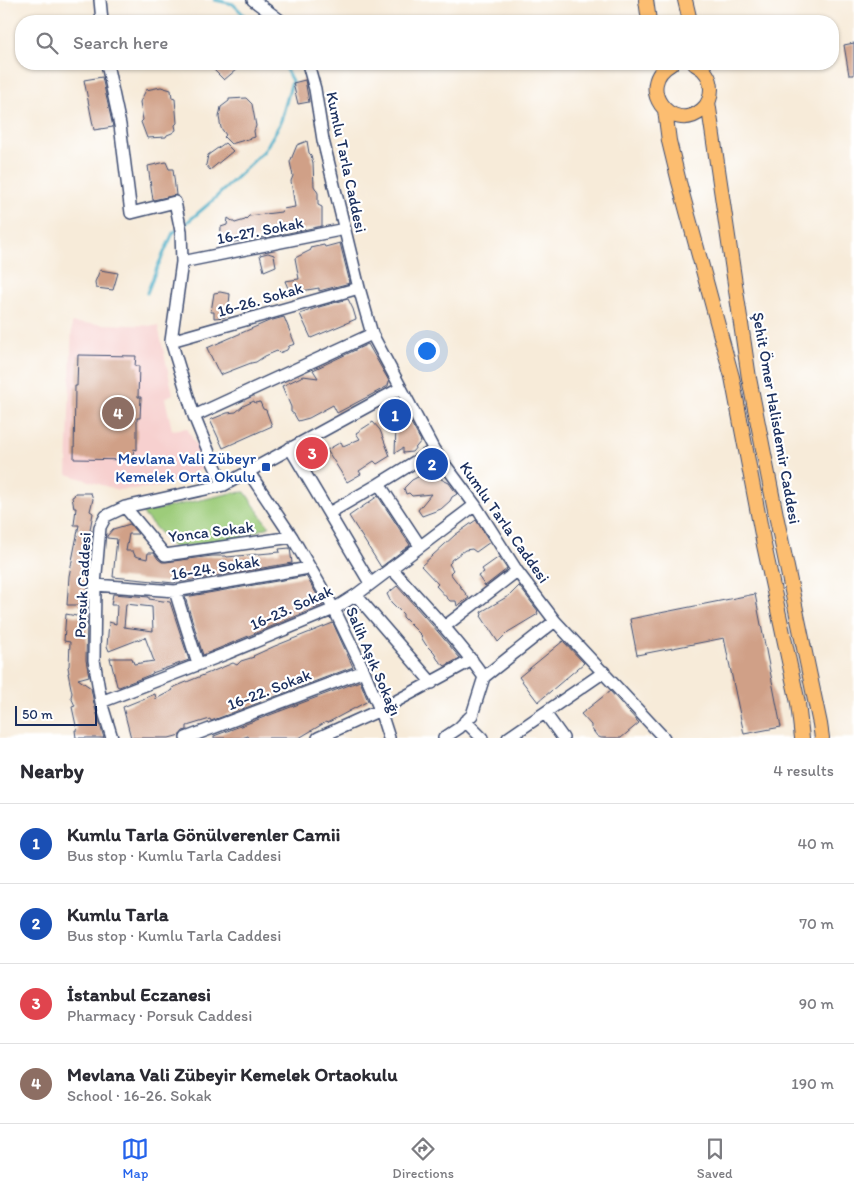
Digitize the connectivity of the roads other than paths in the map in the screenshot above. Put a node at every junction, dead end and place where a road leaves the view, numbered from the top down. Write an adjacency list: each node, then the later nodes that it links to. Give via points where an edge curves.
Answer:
1 (253, 0): 6 (street)
2 (646, 0): 7 (main road)
3 (685, 0): 8 (main road)
4 (100, 2): 5 (street)
5 (101, 15)
6 (273, 15)
7 (648, 15)
8 (689, 15)
9 (108, 70): 18 (street, via 120,125 131,213 175,202)
10 (310, 70): 17 (street, Kumlu Tarla Caddesi)
11 (656, 70): 14 (main road)
12 (662, 70): 14 (main road)
13 (704, 70): 15 (main road, Şehit Ömer Halisdemir Caddesi, via 710,81)
14 (657, 79): 16 (main road, via 656,95)
15 (708, 102): 16 (main road, via 701,111 689,116); 64 (main road, Şehit Ömer Halisdemir Caddesi, via 749,378)
16 (665, 110): 63 (main road, via 679,182 732,377 798,703)
17 (345, 229): 18 (street, 16-27. Sokak); 19 (street, Kumlu Tarla Caddesi)
18 (182, 262): 21 (street)
19 (358, 288): 20 (street, Kumlu Tarla Caddesi); 21 (street, 16-26. Sokak)
20 (372, 334): 22 (street, Kumlu Tarla Caddesi); 23 (street)
21 (171, 341): 23 (street)
22 (400, 388): 24 (street, Porsuk Caddesi); 25 (street, Kumlu Tarla Caddesi)
23 (194, 416): 27 (street)
24 (290, 448): 26 (street, Porsuk Caddesi); 31 (street)
25 (434, 450): 28 (street); 29 (street, Kumlu Tarla Caddesi)
26 (248, 471): 27 (street, Porsuk Caddesi); 32 (street, Salih Aşık Sokağı)
27 (224, 484): 30 (street, Porsuk Caddesi)
28 (378, 484): 31 (street); 33 (street)
29 (474, 505): 33 (street, 16-23. Sokak); 36 (street, Kumlu Tarla Caddesi)
30 (126, 507): 32 (street, Yonca Sokak, via 165,555); 38 (street, Porsuk Caddesi, via 106,516 100,527)
31 (329, 514): 37 (street)
32 (292, 537): 34 (street, Salih Aşık Sokağı)
33 (420, 546): 35 (street, 16-23. Sokak)
34 (309, 568): 39 (street, 16-24. Sokak); 41 (street, Salih Aşık Sokağı)
35 (391, 568): 37 (street, 16-23. Sokak); 43 (street)
36 (517, 571): 42 (street, Kumlu Tarla Caddesi); 43 (street)
37 (370, 584): 40 (street, 16-23. Sokak)
38 (95, 585): 39 (street, 16-24. Sokak); 50 (street, Porsuk Caddesi, via 94,660)
39 (175, 591): 45 (street)
40 (356, 595): 41 (street, 16-23. Sokak); 49 (street)
41 (334, 608): 45 (street, 16-23. Sokak); 46 (street, Salih Aşık Sokağı)
42 (555, 621): 47 (street, Kumlu Tarla Caddesi); 48 (street)
43 (444, 627): 44 (street)
44 (472, 660): 48 (street); 49 (street)
45 (198, 664): 50 (street, 16-23. Sokak)
46 (364, 670): 51 (street, Salih Aşık Sokağı); 55 (street, 16-22. Sokak)
47 (604, 672): 52 (street); 62 (street, Kumlu Tarla Caddesi)
48 (484, 677): 53 (street, via 472,715)
49 (432, 683): 51 (street)
50 (100, 702): 54 (street, Porsuk Caddesi)
51 (380, 710): 56 (street); 57 (street, Salih Aşık Sokağı)
52 (545, 713): 60 (street); 61 (street)
53 (466, 722): 58 (street); 59 (street)
54 (112, 738)
55 (186, 738)
56 (318, 738)
57 (389, 738)
58 (444, 738)
59 (482, 738)
60 (508, 738)
61 (563, 738)
62 (662, 738)
63 (802, 738)
64 (822, 738)

